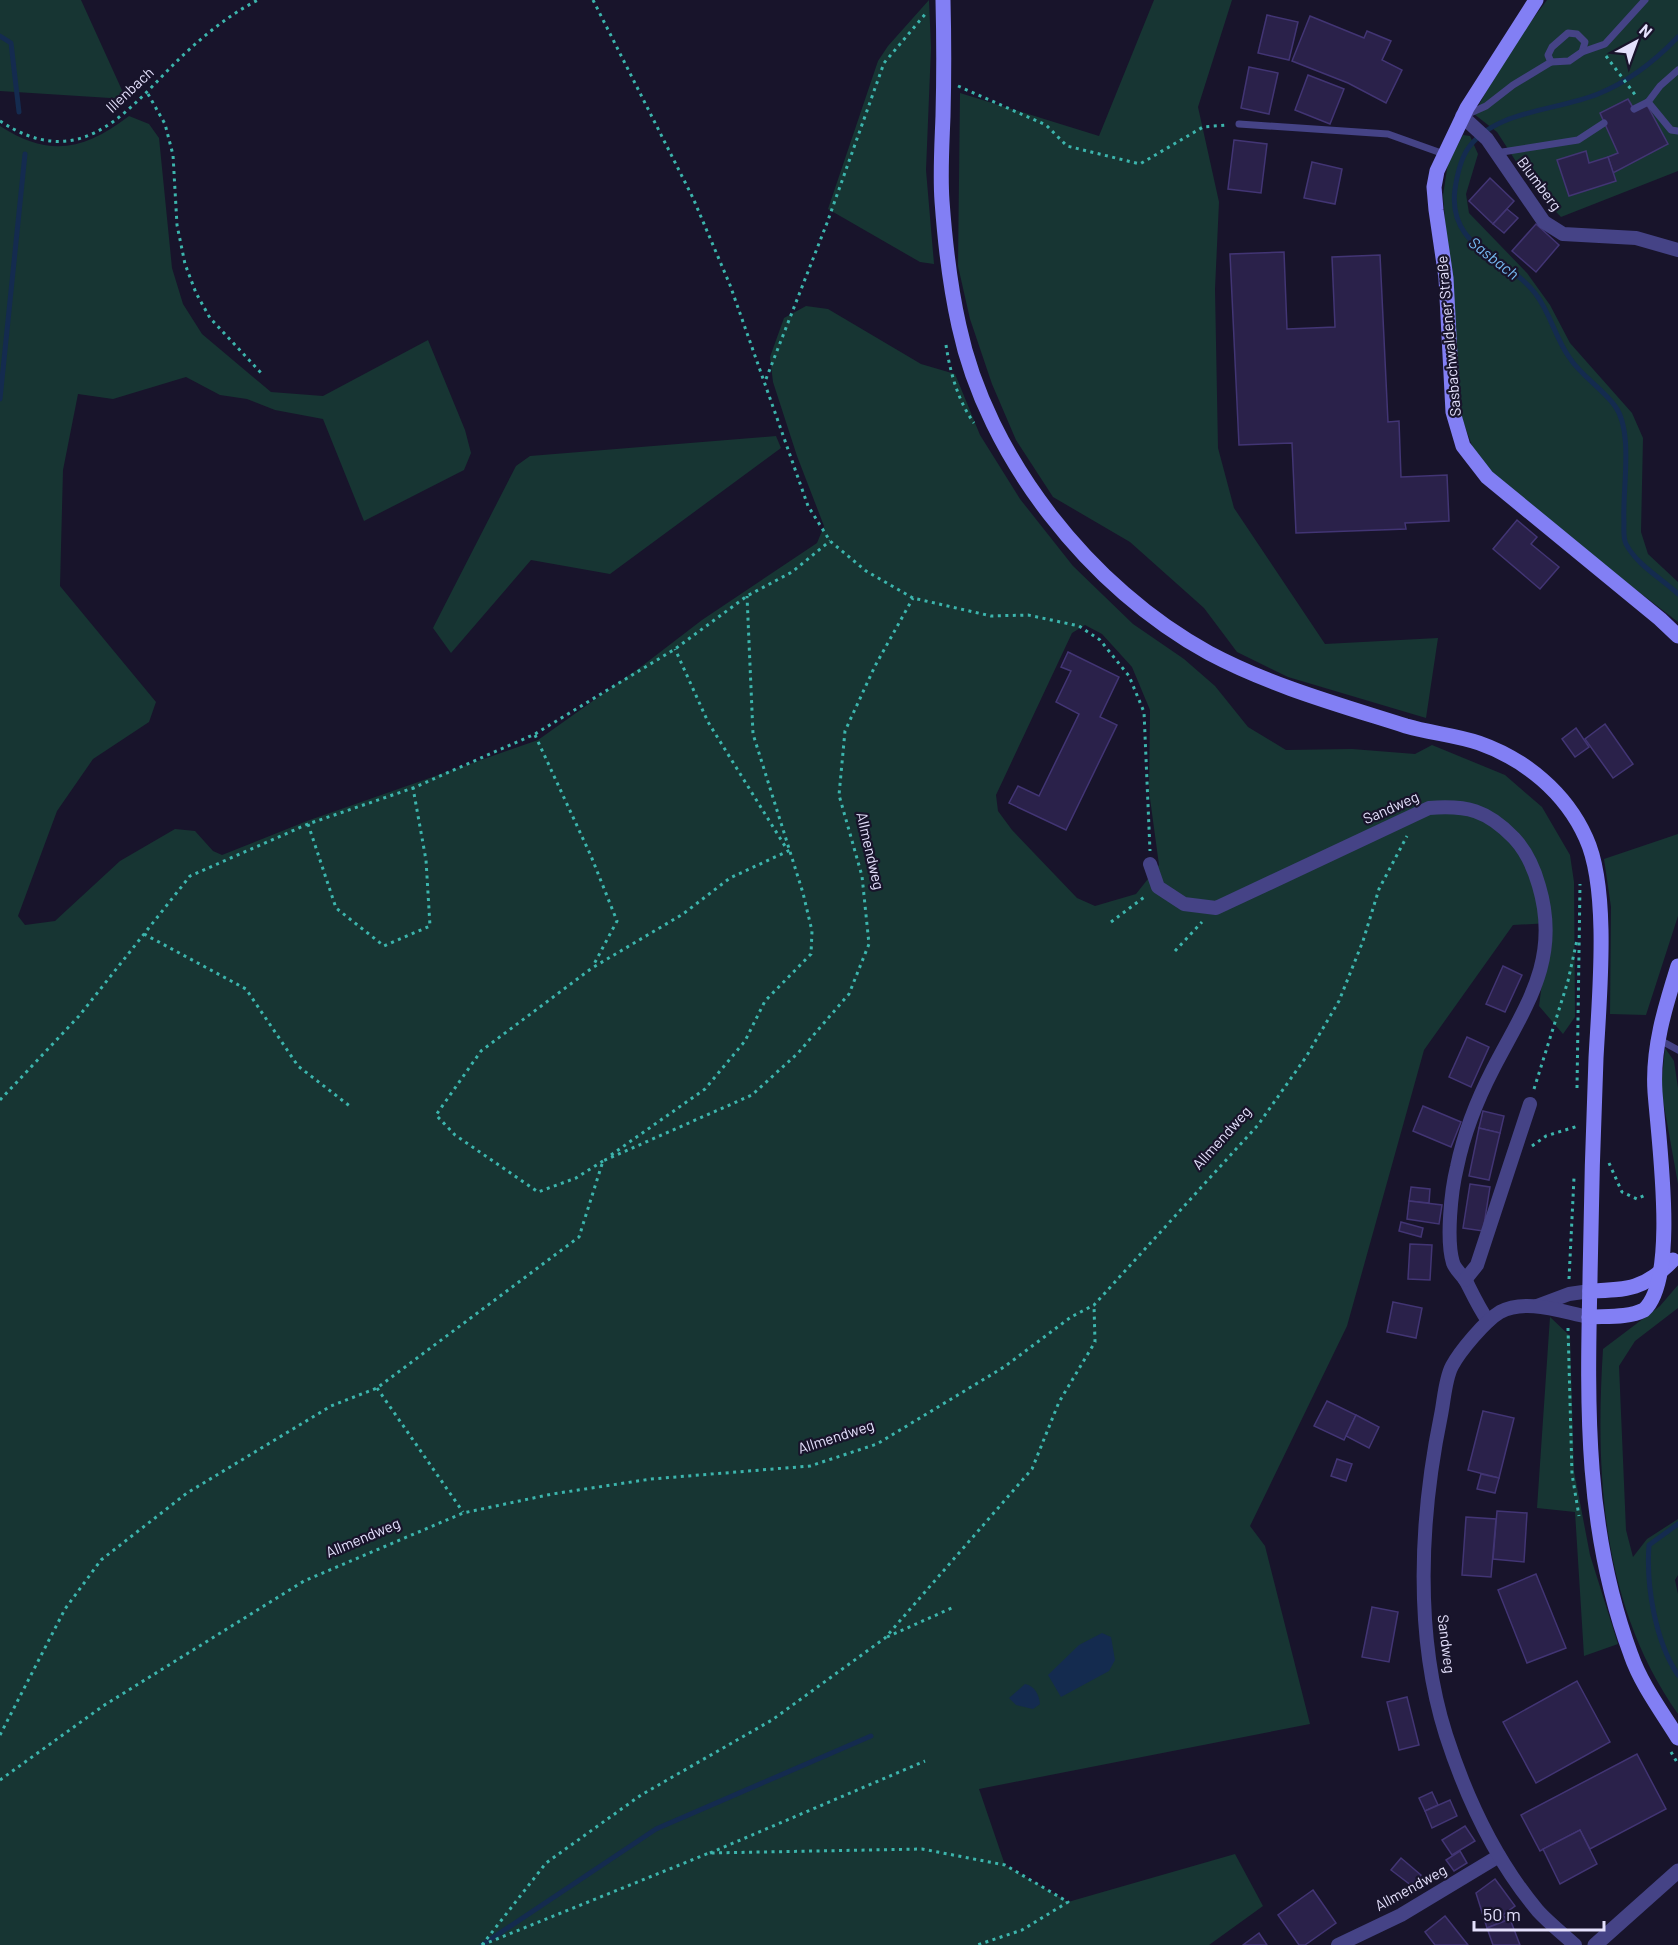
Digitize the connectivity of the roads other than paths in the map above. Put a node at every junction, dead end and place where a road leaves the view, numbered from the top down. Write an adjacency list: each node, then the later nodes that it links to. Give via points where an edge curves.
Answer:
1 (1536, 0): 9 (main road, Sasbachwaldener Straße)
2 (1645, 0): 4 (lane, via 1618,32 1601,46)
3 (939, 2): 24 (main road, via 944,79 941,196 959,329 1000,435 1024,478 1066,536 1142,607 1182,638 1213,655 1290,689 1418,730 1479,743 1523,764 1561,796 1587,840 1597,880 1601,955)
4 (1582, 52): 5 (lane, via 1569,61); 5 (lane, via 1584,42 1577,34 1568,33 1552,47 1548,55)
5 (1551, 62): 9 (lane, via 1486,106)
6 (1678, 70): 7 (lane)
7 (1648, 102): 8 (lane); 12 (lane, via 1671,130)
8 (1634, 109)
9 (1462, 116): 13 (street, Blumberg); 14 (main road, Sasbachwaldener Straße)
10 (1604, 123): 13 (lane, via 1578,140)
11 (1239, 124): 14 (lane, via 1388,134)
12 (1678, 131)
13 (1496, 153): 15 (street, Blumberg, via 1544,222 1563,234 1636,238)
14 (1444, 154): 16 (main road, Sasbachwaldener Straße, via 1434,188 1446,278 1453,412 1463,446 1487,477)
15 (1678, 250)
16 (1678, 636)
17 (1150, 864): 23 (street, Sandweg, via 1158,887 1184,904 1216,908 1428,808 1459,806 1498,822 1522,846 1534,868 1547,945 1536,987 1470,1119 1456,1169 1450,1235 1453,1264)
18 (1678, 966): 19 (main road)
19 (1658, 1038): 20 (lane); 22 (main road, via 1655,1090 1673,1202)
20 (1678, 1050)
21 (1530, 1104): 23 (street, via 1477,1265)
22 (1674, 1260): 24 (main road, via 1644,1285); 26 (main road, via 1659,1297 1644,1310 1622,1316)
23 (1465, 1280): 27 (street, Sandweg)
24 (1590, 1291): 25 (street, Sandweg); 26 (main road)
25 (1537, 1306): 26 (street, Sandweg); 27 (street, Sandweg, via 1502,1311)
26 (1589, 1317): 28 (main road, via 1591,1485 1602,1557 1632,1660)
27 (1488, 1321): 29 (street, Sandweg, via 1451,1367 1428,1494 1423,1593 1446,1735)
28 (1678, 1738)
29 (1499, 1856): 31 (street, Allmendweg, via 1401,1915); 32 (street, Sandweg, via 1539,1911)
30 (1678, 1871): 33 (street)
31 (1338, 1945)
32 (1575, 1945)
33 (1595, 1945)

